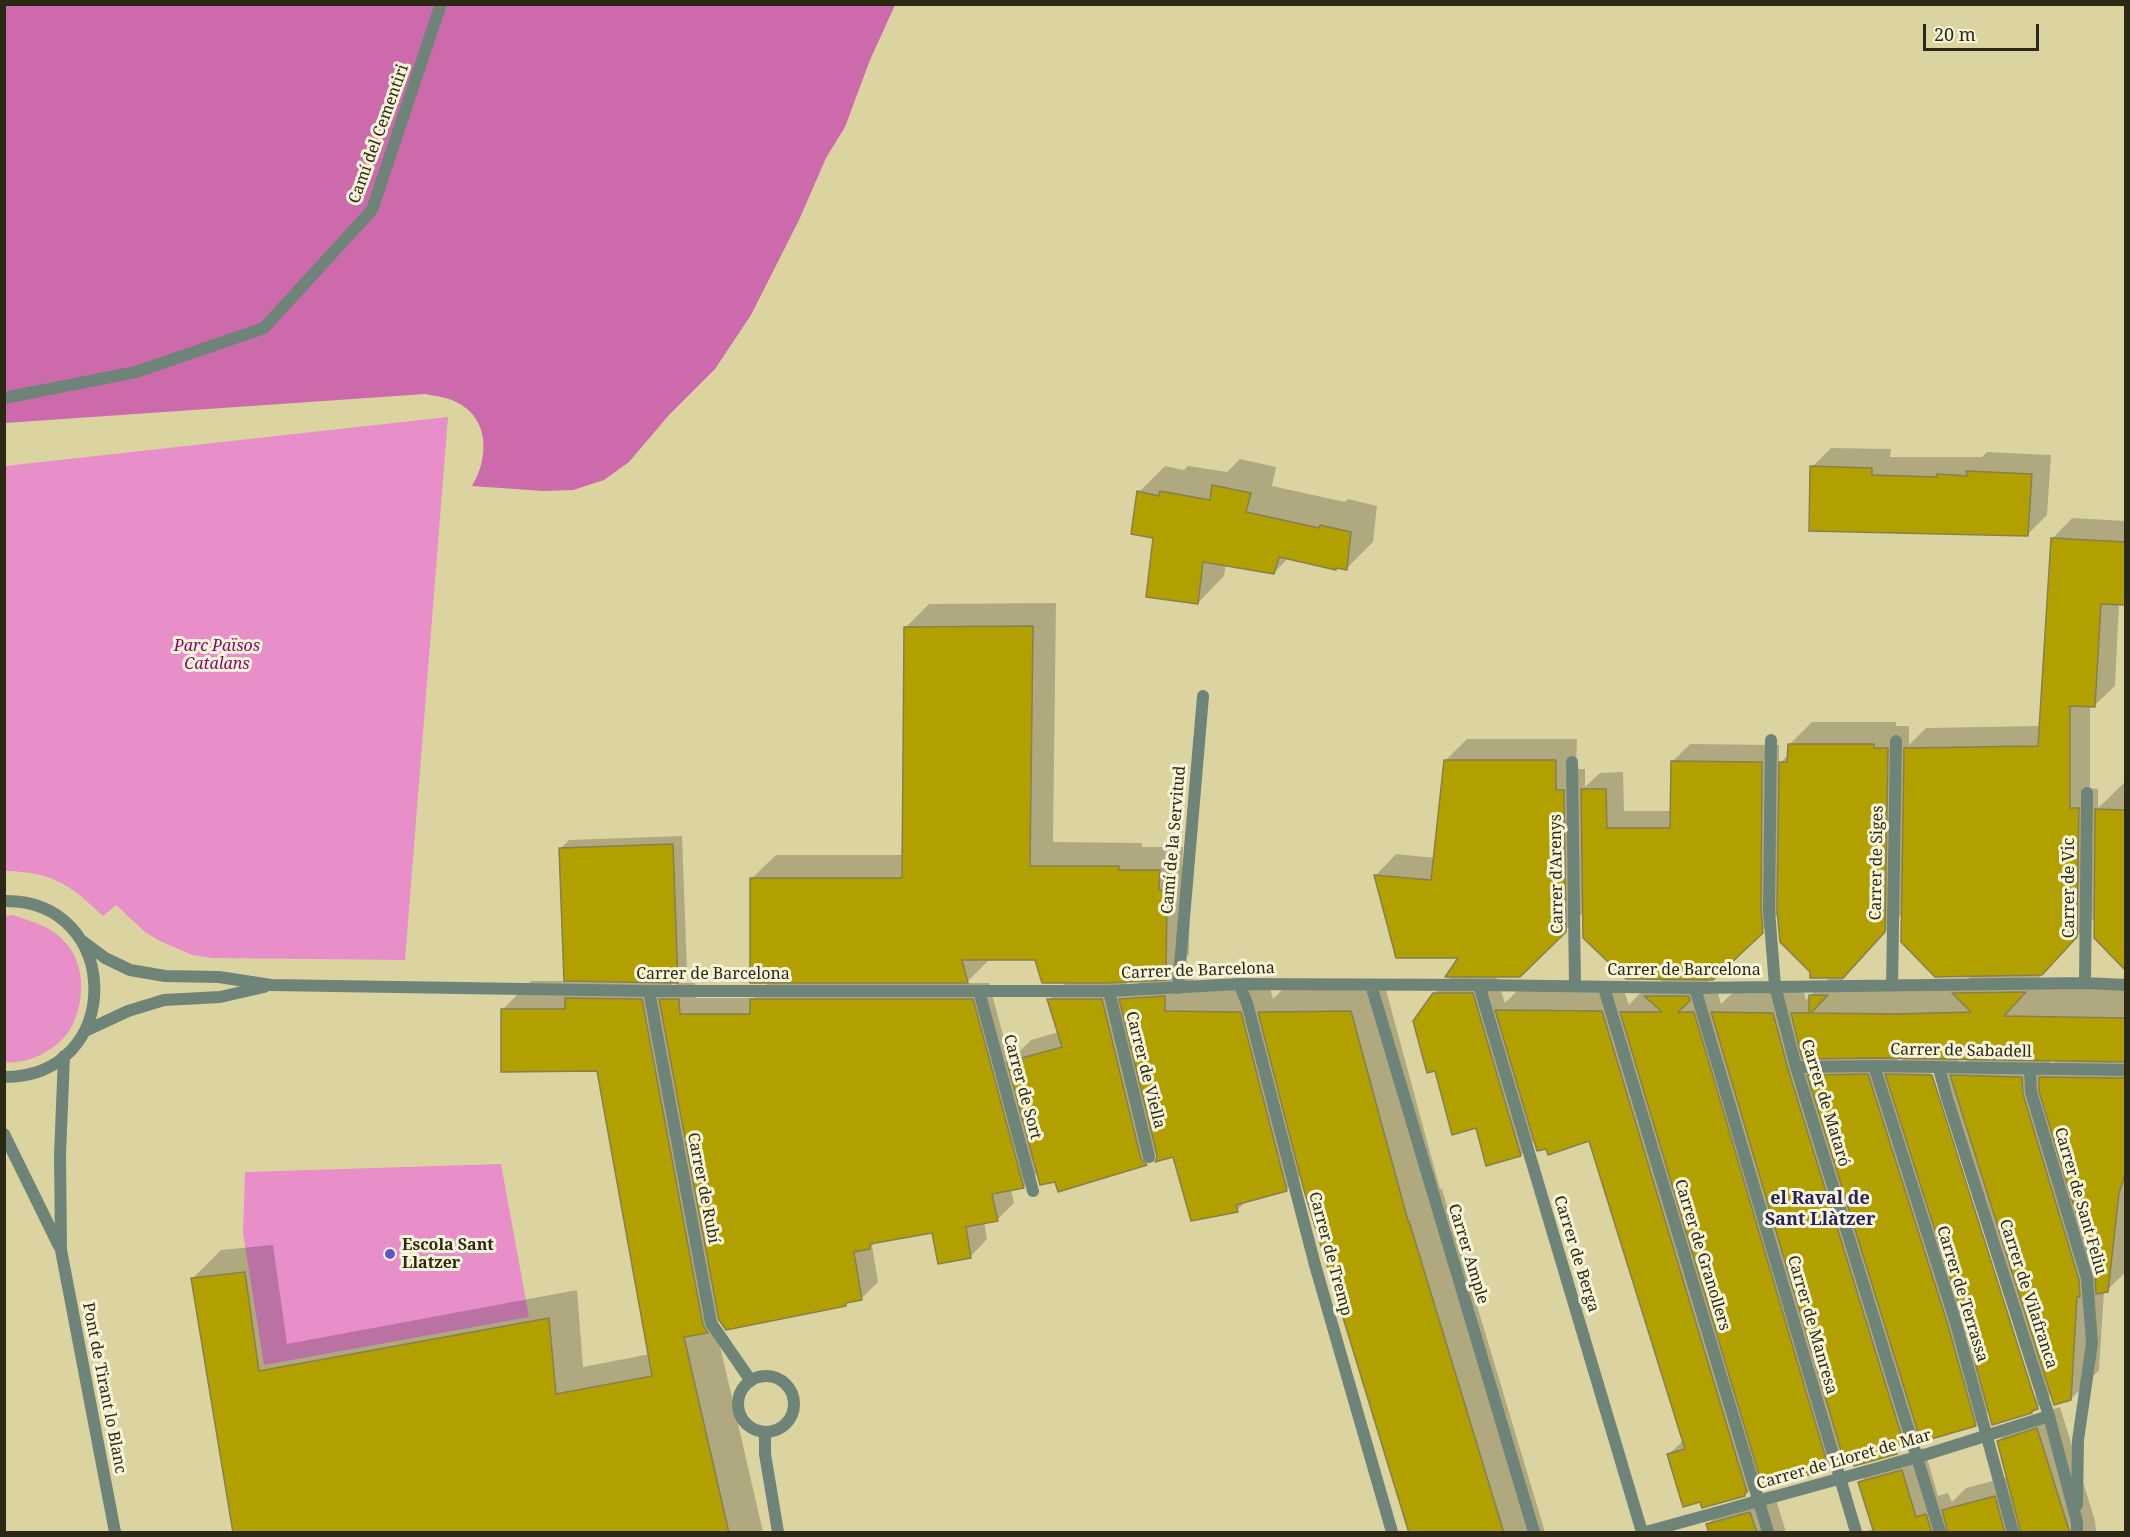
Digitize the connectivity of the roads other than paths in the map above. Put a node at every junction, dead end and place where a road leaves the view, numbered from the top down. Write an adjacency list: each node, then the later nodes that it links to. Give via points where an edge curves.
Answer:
1 (441, 4): 2 (street, Camí del Cementiri, via 372,210 264,328 136,372)
2 (4, 398)
3 (1203, 696): 19 (street, Camí de la Servitud)
4 (1771, 740): 18 (street, Carrer de Mataró, via 1769,910)
5 (1896, 741): 15 (street, Carrer de Siges)
6 (1572, 762): 17 (street, Carrer d'Arenys)
7 (2087, 793): 10 (street, Carrer de Vic)
8 (4, 901): 9 (street, Carrer de Barcelona, via 51,912)
9 (81, 940): 12 (street, Carrer de Barcelona, via 130,970); 25 (street, via 95,985 95,1001)
10 (2085, 983): 15 (street, Carrer de Barcelona); 16 (street, Carrer de Barcelona)
11 (1239, 984): 13 (street, Carrer de Barcelona); 19 (street, Carrer de Barcelona); 47 (street, Carrer de Tremp)
12 (271, 985): 22 (street, Carrer de Barcelona); 25 (street, Carrer de Barcelona, via 220,997 164,1000)
13 (1371, 985): 14 (street, Carrer de Barcelona); 48 (street, Carrer Ample)
14 (1479, 985): 17 (street, Carrer de Barcelona); 49 (street, Carrer de Berga)
15 (1892, 985): 18 (street, Carrer de Barcelona)
16 (2126, 985)
17 (1575, 986): 20 (street, Carrer de Barcelona)
18 (1775, 986): 21 (street, Carrer de Barcelona); 28 (street, Carrer de Mataró)
19 (1178, 988): 24 (street, Carrer de Barcelona)
20 (1604, 988): 21 (street, Carrer de Barcelona); 43 (street, Carrer de Granollers)
21 (1695, 988): 42 (street, Carrer de Manresa)
22 (649, 991): 23 (street, Carrer de Barcelona); 37 (street, Carrer de Rubí, via 711,1323)
23 (979, 991): 24 (street, Carrer de Barcelona); 35 (street, Carrer de Sort)
24 (1109, 991): 34 (street, Carrer de Viella)
25 (85, 1031): 26 (street)
26 (64, 1056): 32 (street, via 31,1074); 36 (street)
27 (1874, 1066): 28 (street, Carrer de Sabadell); 29 (street, Carrer de Sabadell); 40 (street, Carrer de Terrassa, via 1955,1320)
28 (1796, 1067): 41 (street, Carrer de Mataró)
29 (1939, 1068): 30 (street, Carrer de Sabadell); 38 (street, Carrer de Vilafranca)
30 (2030, 1069): 31 (street, Carrer de Sabadell); 44 (street, Carrer de Sant Feliu, via 2031,1092 2087,1278 2092,1343 2078,1440)
31 (2126, 1070)
32 (4, 1077)
33 (4, 1134): 36 (street)
34 (1149, 1157)
35 (1034, 1191)
36 (61, 1250): 45 (street, Pont de Tirant lo Blanc)
37 (751, 1381): 39 (street, via 740,1393 738,1409 745,1424 754,1431); 39 (street, via 777,1378 793,1399 793,1410 785,1425)
38 (2049, 1416): 40 (street, Carrer de Lloret de Mar); 44 (street, Carrer de Vilafranca)
39 (765, 1432): 46 (street)
40 (1987, 1437): 41 (street, Carrer de Lloret de Mar); 53 (street, Carrer de Terrassa)
41 (1918, 1456): 42 (street, Carrer de Lloret de Mar); 52 (street, Carrer de Mataró)
42 (1840, 1479): 43 (street, Carrer de Lloret de Mar); 51 (street, Carrer de Manresa)
43 (1759, 1501): 49 (street, Carrer de Lloret de Mar); 50 (street, Carrer de Granollers)
44 (2077, 1527)
45 (115, 1533)
46 (778, 1533)
47 (1392, 1533)
48 (1534, 1533)
49 (1644, 1533)
50 (1768, 1533)
51 (1856, 1533)
52 (1940, 1533)
53 (2013, 1533)

